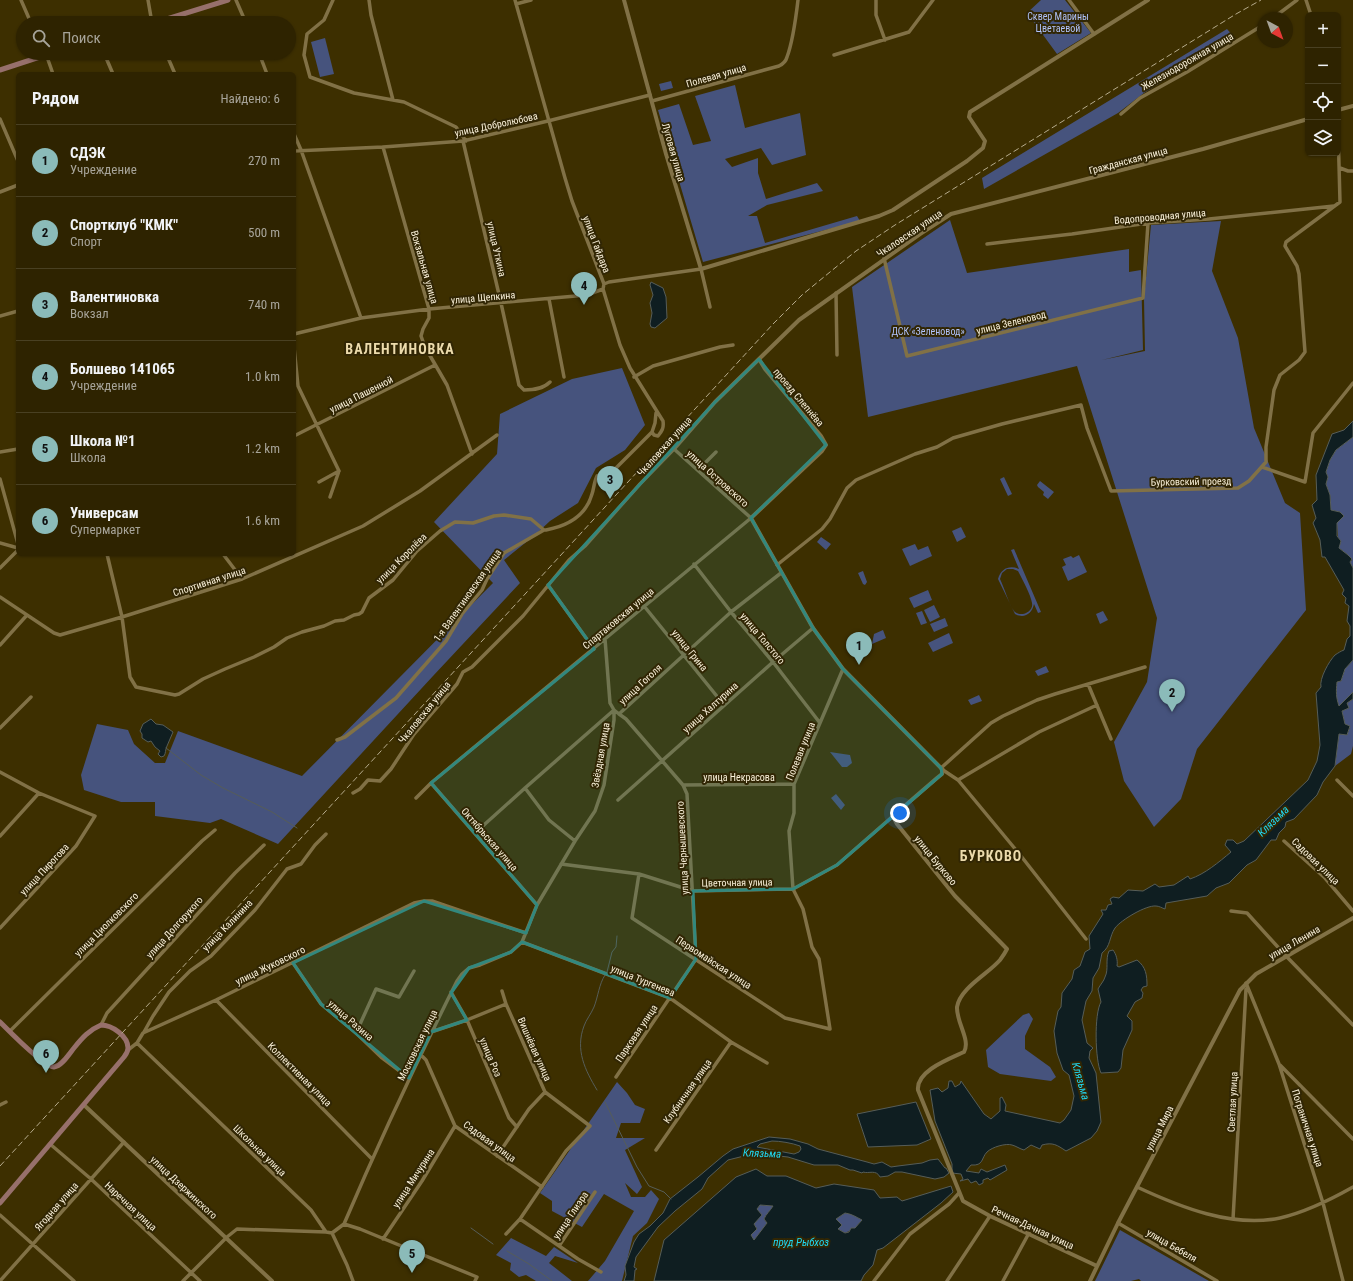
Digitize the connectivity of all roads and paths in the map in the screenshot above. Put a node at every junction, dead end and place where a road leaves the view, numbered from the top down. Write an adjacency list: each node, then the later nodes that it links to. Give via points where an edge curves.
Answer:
1 (21, 0): 19 (street)
2 (148, 0): 20 (street)
3 (228, 0): 21 (main road)
4 (236, 0): 22 (street)
5 (333, 0): 38 (street, via 324,20 307,34 304,55 310,77 354,92)
6 (369, 0): 38 (street)
7 (532, 0): 16 (street)
8 (624, 0): 37 (street, Луговая улица)
9 (798, 0): 39 (street, Полевая улица, via 784,63)
10 (876, 0): 25 (street, via 876,15)
11 (933, 0): 25 (street, via 909,32)
12 (1069, 0): 24 (street)
13 (1148, 0): 24 (street)
14 (1297, 0): 17 (street)
15 (1306, 0): 18 (street)
16 (516, 2): 45 (street, улица Гайдара)
17 (1281, 12)
18 (1310, 12)
19 (28, 16)
20 (151, 16)
21 (176, 16)
22 (243, 16)
23 (1257, 28): 42 (street, Железнодорожная улица, via 1140,98)
24 (1094, 34): 62 (street, via 970,112 969,117 985,141 983,148 893,210)
25 (885, 40): 26 (street)
26 (834, 55)
27 (29, 60): 32 (main road)
28 (48, 60): 33 (street)
29 (107, 60): 34 (street)
30 (169, 60): 35 (street)
31 (261, 60): 36 (street)
32 (0, 70)
33 (52, 72)
34 (112, 72)
35 (174, 72)
36 (266, 72)
37 (650, 95): 39 (street, Луговая улица); 45 (street, улица Добролюбова)
38 (393, 100): 47 (street, via 404,102 456,127)
39 (652, 101): 62 (street, Луговая улица)
40 (1353, 106): 41 (street)
41 (1341, 109)
42 (1121, 114)
43 (0, 119): 51 (street)
44 (1305, 120): 58 (street, Гражданская улица)
45 (548, 122): 47 (street, улица Добролюбова); 63 (street, улица Гайдара, via 572,201)
46 (296, 139): 49 (street)
47 (465, 141): 48 (street, улица Добролюбова); 67 (street, улица Уткина)
48 (382, 147): 49 (street, улица Добролюбова); 69 (street, Вокзальная улица)
49 (301, 150): 50 (street, улица Добролюбова); 72 (street)
50 (296, 151)
51 (16, 156)
52 (1339, 156): 53 (street)
53 (1340, 168): 54 (street); 57 (street, via 1340,202)
54 (1353, 171)
55 (16, 186): 56 (street)
56 (0, 192)
57 (1335, 206): 59 (street, Водопроводная улица); 94 (street, via 1286,242 1285,246 1299,274 1306,352 1280,374 1274,390 1266,462)
58 (951, 214): 61 (street, Чкаловская улица)
59 (1148, 223): 60 (street, Водопроводная улица); 61 (street, улица Зеленовод, via 1143,298 907,356)
60 (987, 244)
61 (884, 258): 65 (street, Чкаловская улица)
62 (701, 269): 63 (street); 68 (street, Луговая улица)
63 (604, 284): 64 (street, улица Гайдара)
64 (603, 289): 66 (street, улица Щепкина, via 587,295); 80 (street, улица Гайдара, via 620,345)
65 (836, 293): 75 (street); 76 (street, Чкаловская улица, via 799,320)
66 (549, 299): 67 (street, улица Щепкина); 79 (street)
67 (501, 304): 69 (street, улица Щепкина); 81 (street, улица Уткина, via 519,385 524,390 532,390)
68 (710, 307)
69 (429, 309): 72 (street, улица Щепкина); 77 (street, Вокзальная улица, via 429,318 421,336)
70 (16, 312): 71 (street)
71 (0, 316)
72 (360, 318): 73 (street, улица Щепкина)
73 (296, 334)
74 (733, 345): 80 (street, via 653,366)
75 (837, 355)
76 (760, 359): 88 (street, проезд Слепнёва, via 765,369); 90 (street, Чкаловская улица, via 714,402)
77 (435, 365): 84 (street, улица Пашенной); 93 (street, Вокзальная улица, via 447,385)
78 (296, 366): 84 (street, via 298,386)
79 (564, 377)
80 (634, 377): 83 (street, улица Гайдара)
81 (550, 382)
82 (1353, 383): 94 (street, via 1313,433 1305,482)
83 (656, 413): 85 (street); 85 (street, улица Гайдара, via 664,426 658,436)
84 (317, 425): 86 (street, улица Пашенной); 96 (street)
85 (652, 432): 101 (street, via 614,470 597,476 589,502 578,517)
86 (296, 435)
87 (497, 435): 93 (street, Спортивная улица)
88 (826, 445): 100 (street, Спартаковская улица)
89 (16, 449): 91 (street)
90 (674, 449): 95 (street, улица Островского); 115 (street, Чкаловская улица)
91 (0, 452)
92 (716, 452): 95 (street)
93 (472, 454): 106 (street, Спортивная улица, via 420,491 363,526)
94 (1262, 467): 111 (street, Бурковский проезд, via 1238,488 1111,491 1081,405 1065,408 953,438 856,480 840,498 822,529)
95 (698, 470): 100 (street, улица Островского)
96 (339, 471): 98 (street); 99 (street)
97 (0, 480): 102 (street)
98 (319, 482)
99 (330, 497)
100 (751, 518): 110 (street, Спартаковская улица); 111 (street)
101 (544, 530): 120 (street, улица Королёва, via 531,519 504,515 473,523 455,522 417,551 393,580 369,598 359,614 287,638 274,647 225,668 175,695 140,689 133,683 128,669); 138 (street, 1-я Валентиновская улица, via 504,553 446,641 396,698 351,733)
102 (16, 537)
103 (0, 543): 104 (street)
104 (16, 548)
105 (16, 551): 112 (street)
106 (296, 555)
107 (107, 556): 120 (street, улица Королёва)
108 (225, 556): 114 (street)
109 (295, 556): 114 (street, Спортивная улица)
110 (694, 564): 117 (street, Спартаковская улица); 118 (street, улица Толстого)
111 (777, 565): 113 (street)
112 (0, 568)
113 (781, 573): 118 (street, улица Гоголя); 121 (street)
114 (242, 579): 120 (street, Спортивная улица)
115 (548, 585): 124 (street); 149 (street, Чкаловская улица, via 523,616 472,667 463,672 457,684 414,734 380,781 368,780)
116 (0, 597): 119 (street, Спортивная улица)
117 (644, 606): 122 (street, Спартаковская улица); 125 (street, улица Грина)
118 (731, 612): 125 (street, улица Гоголя); 126 (street, улица Толстого)
119 (26, 615): 120 (street, Спортивная улица, via 54,634 60,635); 123 (street)
120 (122, 617)
121 (813, 628): 126 (street, улица Халтурина); 128 (street)
122 (605, 639): 124 (street, Спартаковская улица); 133 (street, Звёздная улица, via 610,703)
123 (0, 646)
124 (594, 649): 144 (street, Спартаковская улица)
125 (684, 654): 131 (street, улица Грина); 134 (street, улица Гоголя)
126 (773, 662): 131 (street, улица Халтурина); 135 (street, улица Толстого)
127 (1145, 667): 129 (street)
128 (843, 669): 135 (street, Полевая улица); 140 (street)
129 (1088, 684): 132 (street); 140 (street, via 1037,700 1003,716 991,723)
130 (31, 696): 136 (street)
131 (724, 705): 139 (street, улица Халтурина)
132 (1097, 705): 137 (street); 142 (street, via 1039,732)
133 (614, 710): 134 (street, улица Гоголя); 147 (street, улица Гоголя); 158 (street, Звёздная улица, via 604,785 596,811)
134 (619, 714): 139 (street)
135 (820, 723): 145 (street, Полевая улица)
136 (0, 728)
137 (1111, 739)
138 (337, 740)
139 (661, 761): 146 (street); 152 (street, улица Халтурина)
140 (942, 769): 142 (street); 153 (street, via 942,774)
141 (0, 772): 148 (street)
142 (958, 780): 171 (street)
143 (1337, 780): 150 (street)
144 (431, 783): 151 (street, Спартаковская улица); 155 (street, Октябрьская улица)
145 (794, 784): 146 (street, улица Некрасова); 163 (street, Полевая улица, via 794,813 790,831)
146 (684, 785): 164 (street, улица Чернышевского, via 687,794)
147 (525, 788): 155 (street, улица Гоголя); 158 (street, via 549,820)
148 (39, 793): 157 (street); 169 (street, улица Пирогова, via 94,816 76,846)
149 (353, 793)
150 (1353, 796)
151 (416, 798)
152 (618, 800)
153 (893, 816): 163 (street, Цветочная улица, via 837,865); 217 (street, улица Бурково, via 955,896 1007,949 1000,960 962,994 957,1007 967,1044 964,1052 933,1068 922,1076 918,1084 918,1090)
154 (215, 830): 188 (street, улица Циолковского)
155 (475, 833): 165 (street, Октябрьская улица)
156 (326, 834): 190 (street, улица Калинина, via 301,864 287,869 255,910 211,956 190,971 170,992)
157 (0, 836)
158 (575, 841): 161 (street, Звёздная улица)
159 (1284, 841): 166 (street, Садовая улица, via 1325,878)
160 (264, 845): 184 (street, улица Долгорукого, via 235,873 107,1013)
161 (561, 864): 162 (street, Цветочная улица); 165 (street, Звёздная улица)
162 (639, 874): 164 (street, Цветочная улица); 174 (street, Первомайская улица, via 632,918)
163 (793, 889): 164 (street, Цветочная улица); 187 (street, Полевая улица, via 803,909 812,947 819,959)
164 (693, 891): 174 (street, улица Чернышевского)
165 (537, 905): 170 (street, Московская улица)
166 (1353, 910)
167 (1232, 911): 173 (street, via 1247,912)
168 (1353, 918): 173 (street, улица Ленина)
169 (0, 928)
170 (526, 933): 172 (street, Московская улица); 175 (street, улица Жуковского, via 424,901 414,903)
171 (1086, 939)
172 (522, 942): 178 (street, Московская улица, via 512,952 480,966 468,968); 180 (street, улица Тургенева)
173 (1286, 956): 177 (street, улица Ленина, via 1256,974); 186 (street)
174 (696, 959): 180 (street, Парковая улица); 187 (street, Первомайская улица, via 785,1018)
175 (293, 963): 181 (street, улица Жуковского); 191 (street, улица Разина, via 321,1004)
176 (414, 971): 191 (street, via 399,997 376,989)
177 (1246, 984): 197 (street, Пограничная улица); 214 (street, улица Мира, via 1240,990); 223 (street, Светлая улица)
178 (451, 992): 183 (street, улица Роз); 189 (street, Московская улица)
179 (502, 992): 182 (street, Вишнёвая улица)
180 (670, 998): 192 (street, улица Тургенева); 198 (street, Парковая улица)
181 (216, 1000): 190 (street, улица Жуковского); 211 (street, Коллективная улица)
182 (506, 1004): 183 (street); 200 (street, Вишнёвая улица)
183 (467, 1020): 189 (street); 205 (street, улица Роз, via 509,1118)
184 (101, 1024): 188 (main road, via 88,1032 60,1064 54,1067 48,1065); 194 (main road, via 112,1027 127,1044)
185 (1, 1025): 188 (main road)
186 (1353, 1025)
187 (830, 1029)
188 (10, 1031)
189 (432, 1032): 195 (street, Московская улица)
190 (143, 1033): 193 (street)
191 (356, 1033): 199 (street, улица Разина, via 381,1057)
192 (731, 1042): 196 (street, улица Тургенева); 209 (street, Клубничная улица)
193 (137, 1043): 194 (street); 226 (street, Школьная улица, via 311,1210)
194 (128, 1050): 203 (main road)
195 (420, 1055): 199 (street, Московская улица); 204 (street, Садовая улица, via 426,1060)
196 (768, 1063)
197 (1279, 1064): 206 (street); 219 (street, Пограничная улица)
198 (616, 1077)
199 (410, 1078): 211 (street, Московская улица)
200 (545, 1092): 205 (street); 213 (street, Вишнёвая улица, via 590,1126 566,1151)
201 (6, 1102): 202 (street)
202 (0, 1105)
203 (84, 1105): 207 (street, улица Дзержинского); 208 (main road)
204 (455, 1126): 210 (street, Садовая улица); 231 (street, улица Мичурина)
205 (517, 1127): 210 (street)
206 (1353, 1139)
207 (124, 1142): 212 (street, Ягодная улица); 230 (street, улица Дзержинского)
208 (50, 1144): 212 (street, Наречная улица); 218 (main road)
209 (656, 1150)
210 (497, 1156): 213 (street, Садовая улица)
211 (372, 1158): 225 (street, Московская улица)
212 (91, 1179): 232 (street, Ягодная улица); 236 (street, Наречная улица)
213 (542, 1187): 222 (street)
214 (1137, 1187): 223 (street, via 1209,1215); 224 (street, улица Мира)
215 (1353, 1187): 219 (street)
216 (595, 1192): 233 (street, улица Глиэра)
217 (959, 1193): 221 (street, Речная-Дачная улица, via 963,1201); 244 (street, via 949,1204 910,1234)
218 (0, 1203)
219 (1323, 1203): 223 (street, via 1280,1218); 249 (street, Пограничная улица)
220 (0, 1215): 232 (street)
221 (990, 1216): 229 (street, Речная-Дачная улица); 245 (street)
222 (520, 1219): 228 (street); 233 (street, улица Глиэра)
223 (1233, 1219)
224 (1118, 1223): 234 (street, улица Мира); 248 (street, улица Бебеля)
225 (344, 1224): 227 (street); 231 (street)
226 (326, 1232): 227 (street); 230 (street, via 237,1229)
227 (332, 1233): 242 (street)
228 (506, 1234)
229 (1029, 1234): 234 (street, Речная-Дачная улица); 246 (street)
230 (227, 1237): 236 (street); 241 (street, улица Дзержинского)
231 (383, 1239): 243 (street, via 477,1277)
232 (34, 1244): 237 (street, Ягодная улица); 238 (street)
233 (559, 1246): 235 (street, улица Глиэра)
234 (1097, 1266): 247 (street, улица Мира)
235 (601, 1272)
236 (191, 1273): 239 (street); 240 (street, Наречная улица)
237 (0, 1280)
238 (74, 1281)
239 (183, 1281)
240 (200, 1281)
241 (272, 1281)
242 (353, 1281)
243 (475, 1281)
244 (874, 1281)
245 (947, 1281)
246 (1003, 1281)
247 (1090, 1281)
248 (1217, 1281)
249 (1343, 1281)

